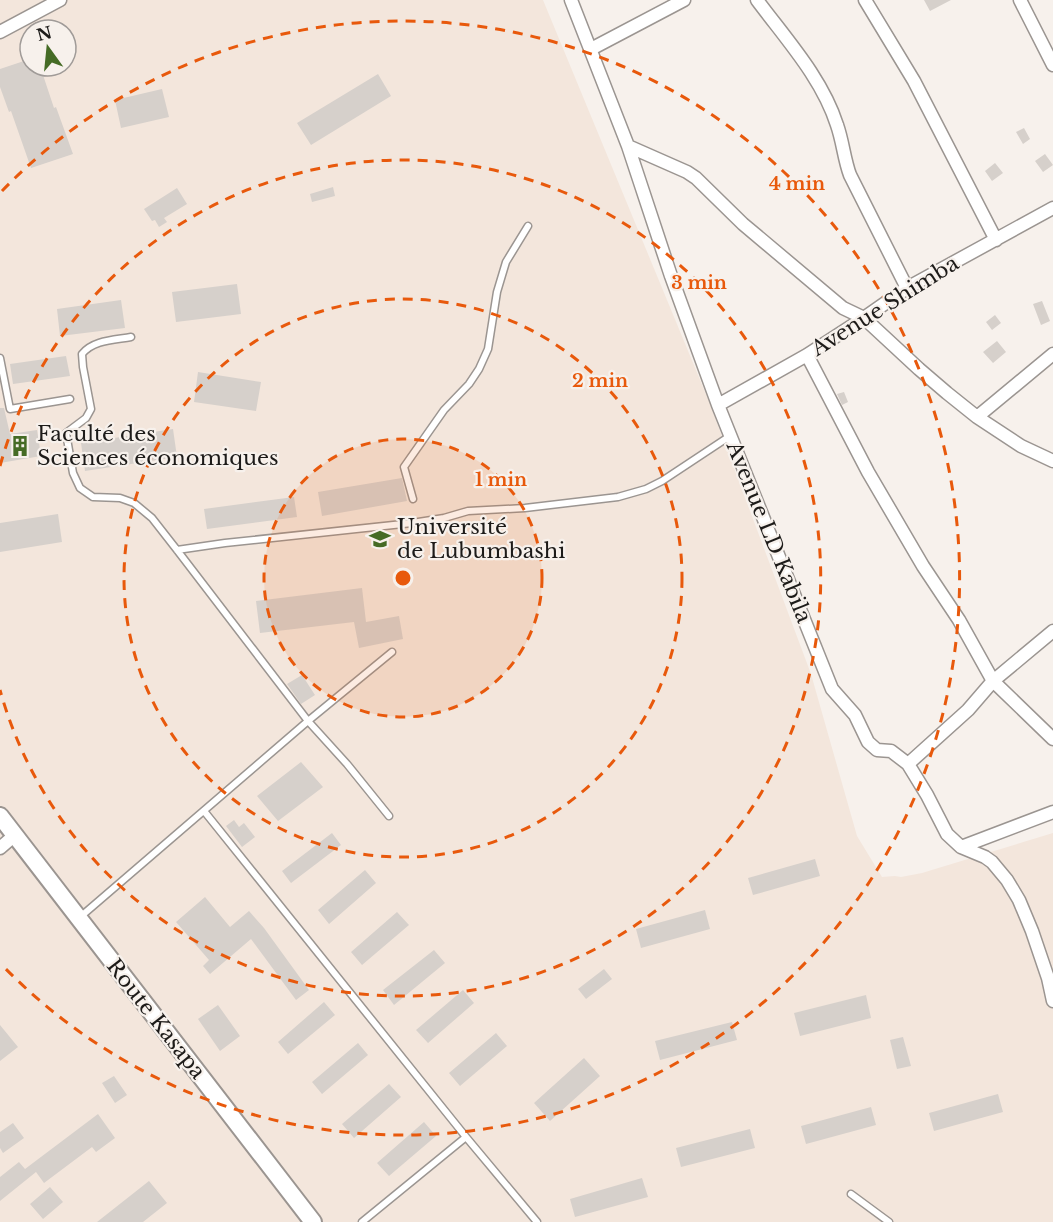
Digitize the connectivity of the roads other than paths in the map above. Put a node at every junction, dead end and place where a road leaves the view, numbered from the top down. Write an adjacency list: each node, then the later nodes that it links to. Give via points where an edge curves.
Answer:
1 (60, 0): 7 (street)
2 (571, 0): 8 (street, Avenue LD Kabila)
3 (684, 0): 8 (street)
4 (757, 0): 14 (street, via 820,86 838,126 850,175)
5 (865, 0): 13 (street, via 919,91)
6 (1020, 0): 9 (street)
7 (0, 32)
8 (591, 49): 10 (street, Avenue LD Kabila)
9 (1053, 65)
10 (628, 146): 15 (street, via 687,172 843,308); 21 (street, Avenue LD Kabila)
11 (1053, 208): 13 (street, Avenue Shimba)
12 (528, 226): 25 (lane, via 506,262 488,349 479,369 404,467)
13 (996, 240): 14 (street, Avenue Shimba)
14 (907, 288): 15 (street, Avenue Shimba)
15 (864, 318): 18 (street, Avenue Shimba); 22 (street)
16 (131, 337): 26 (lane, via 88,347 82,354 92,409 66,433 73,473 80,488 93,497 134,503)
17 (1053, 354): 22 (street)
18 (807, 355): 21 (street, Avenue Shimba); 29 (street, via 868,472)
19 (0, 358): 20 (lane, via 10,409)
20 (70, 399)
21 (718, 405): 23 (street, Avenue LD Kabila)
22 (977, 417): 24 (street, via 1021,446)
23 (730, 436): 26 (lane, via 662,481 618,497 468,511 412,523); 32 (street, Avenue LD Kabila, via 832,689 855,715 868,742 877,750 891,751)
24 (1053, 461)
25 (413, 499)
26 (177, 550): 30 (lane)
27 (1053, 631): 29 (street)
28 (392, 652): 30 (lane)
29 (993, 681): 31 (street); 32 (street, via 968,710)
30 (308, 722): 33 (lane); 36 (lane)
31 (1053, 739)
32 (908, 764): 38 (street, via 942,826)
33 (204, 811): 40 (lane); 42 (lane)
34 (1053, 812): 38 (street)
35 (0, 816): 37 (main road, Route Kasapa)
36 (389, 816)
37 (15, 835): 39 (street); 40 (main road, Route Kasapa)
38 (961, 847): 41 (street, via 992,862 1013,890 1032,931)
39 (0, 848)
40 (78, 918): 44 (main road, Route Kasapa)
41 (1053, 1000)
42 (466, 1137): 45 (lane); 46 (lane)
43 (851, 1194): 47 (lane)
44 (313, 1222)
45 (362, 1222)
46 (537, 1222)
47 (889, 1222)

